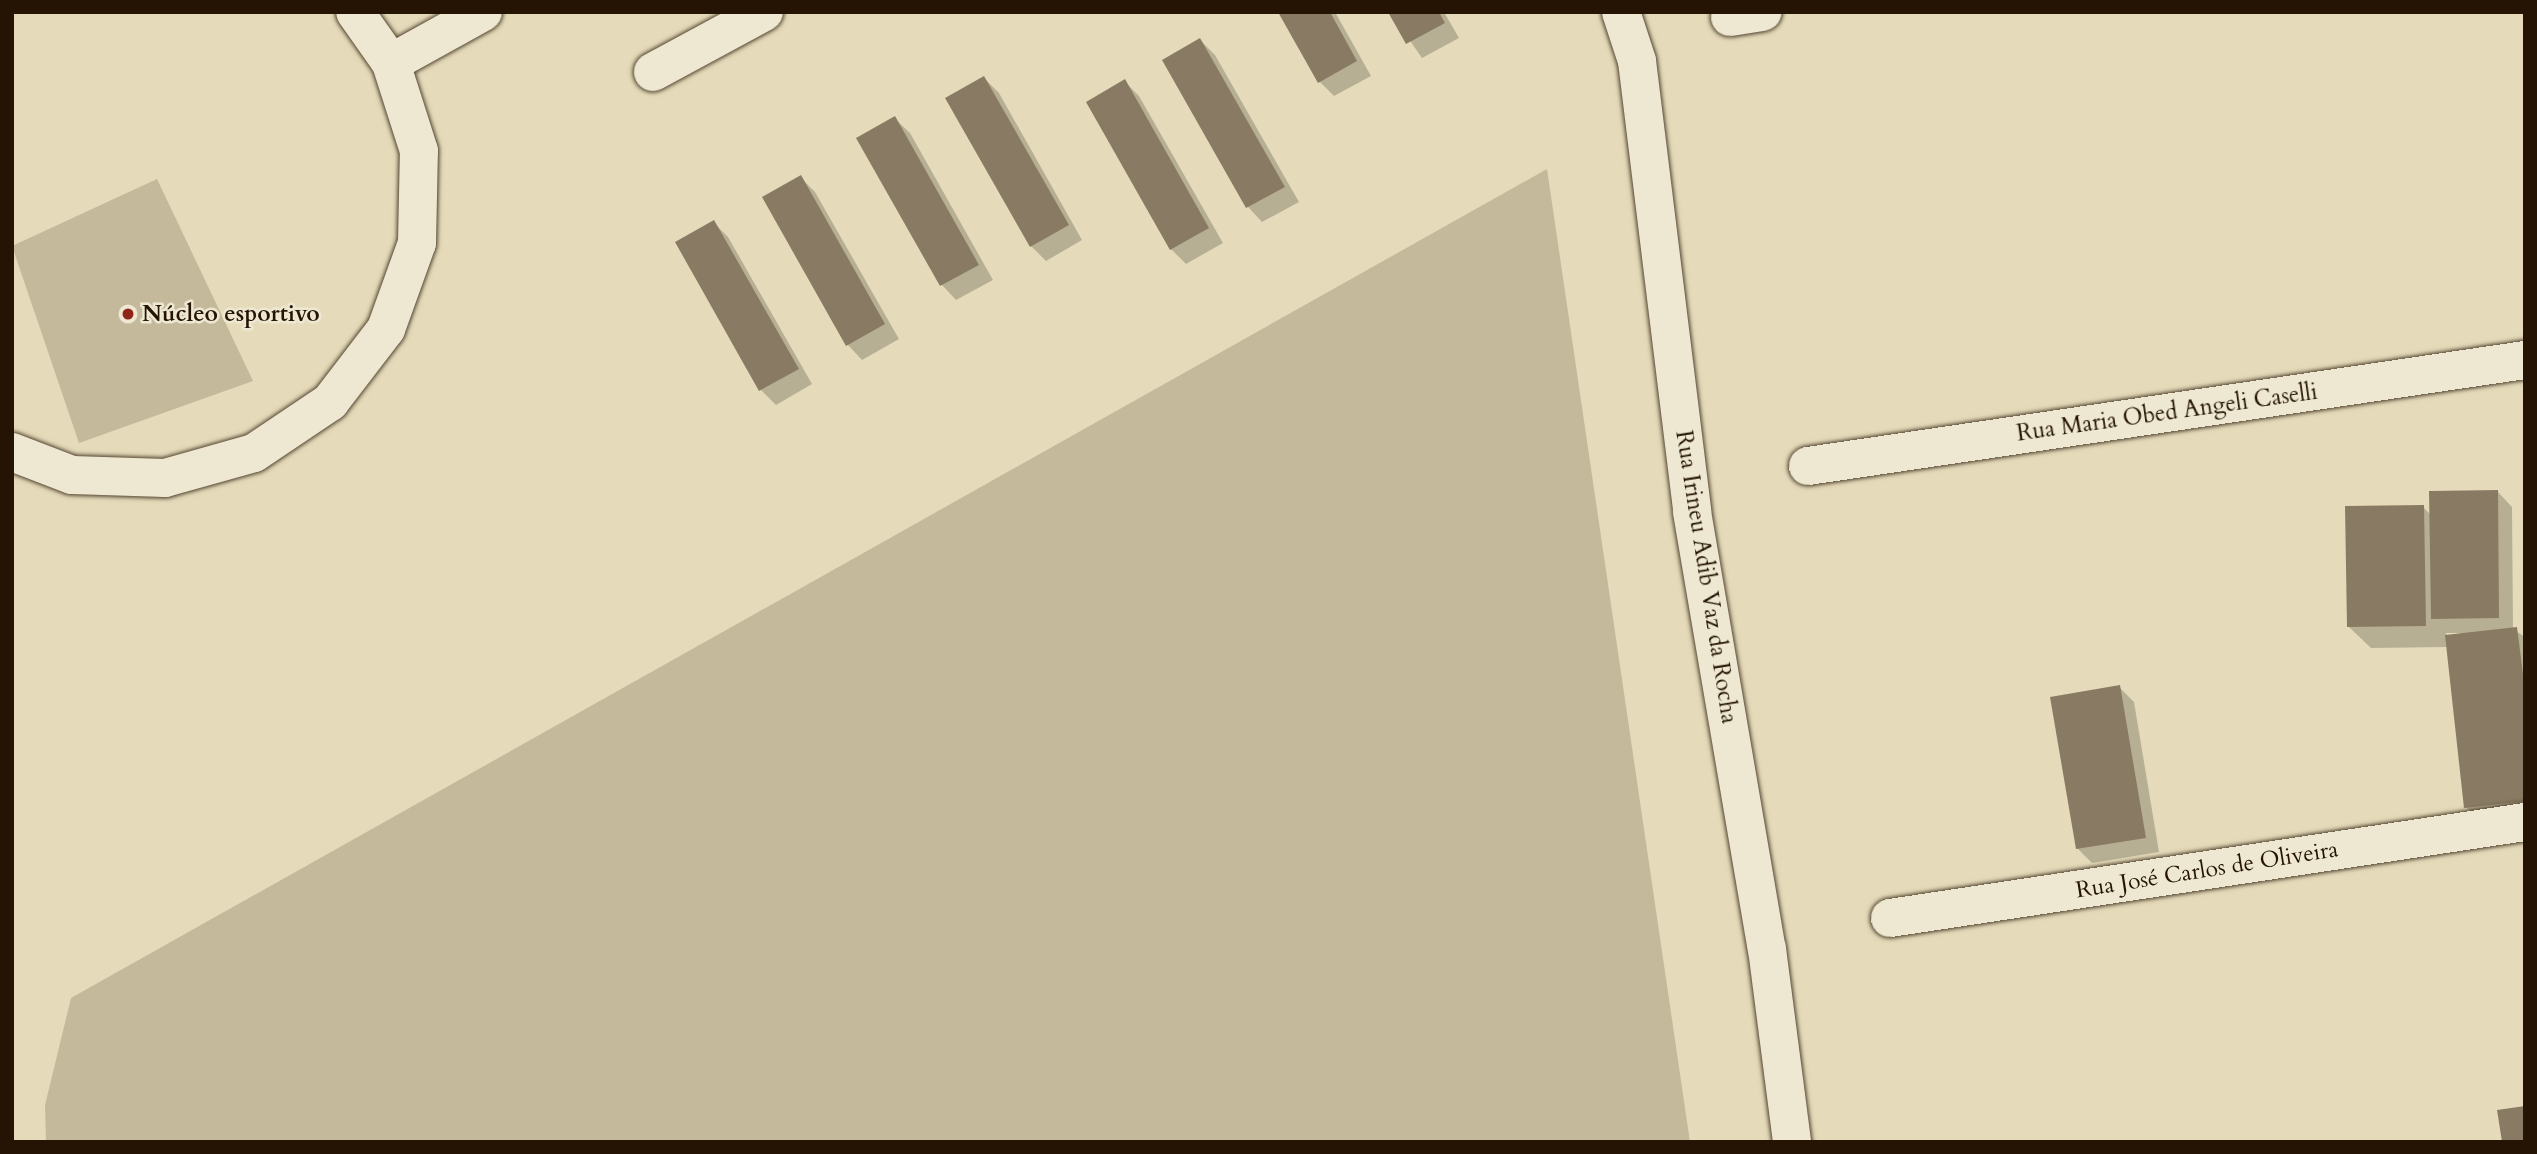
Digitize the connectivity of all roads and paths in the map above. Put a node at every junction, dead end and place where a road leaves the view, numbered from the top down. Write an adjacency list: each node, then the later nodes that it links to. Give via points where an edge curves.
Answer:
1 (355, 12): 5 (street)
2 (482, 12): 5 (street)
3 (764, 12): 6 (street)
4 (1621, 12): 12 (street, Rua Irineu Adib Vaz da Rocha, via 1637,61 1692,512 1767,949)
5 (391, 63): 8 (street, via 419,151 417,243 386,329 330,402 254,453 165,478 72,475)
6 (653, 72)
7 (2525, 360): 9 (street, Rua Maria Obed Angeli Caselli)
8 (12, 452)
9 (1808, 466)
10 (2525, 822): 11 (street, Rua José Carlos de Oliveira)
11 (1890, 918)
12 (1792, 1142)

